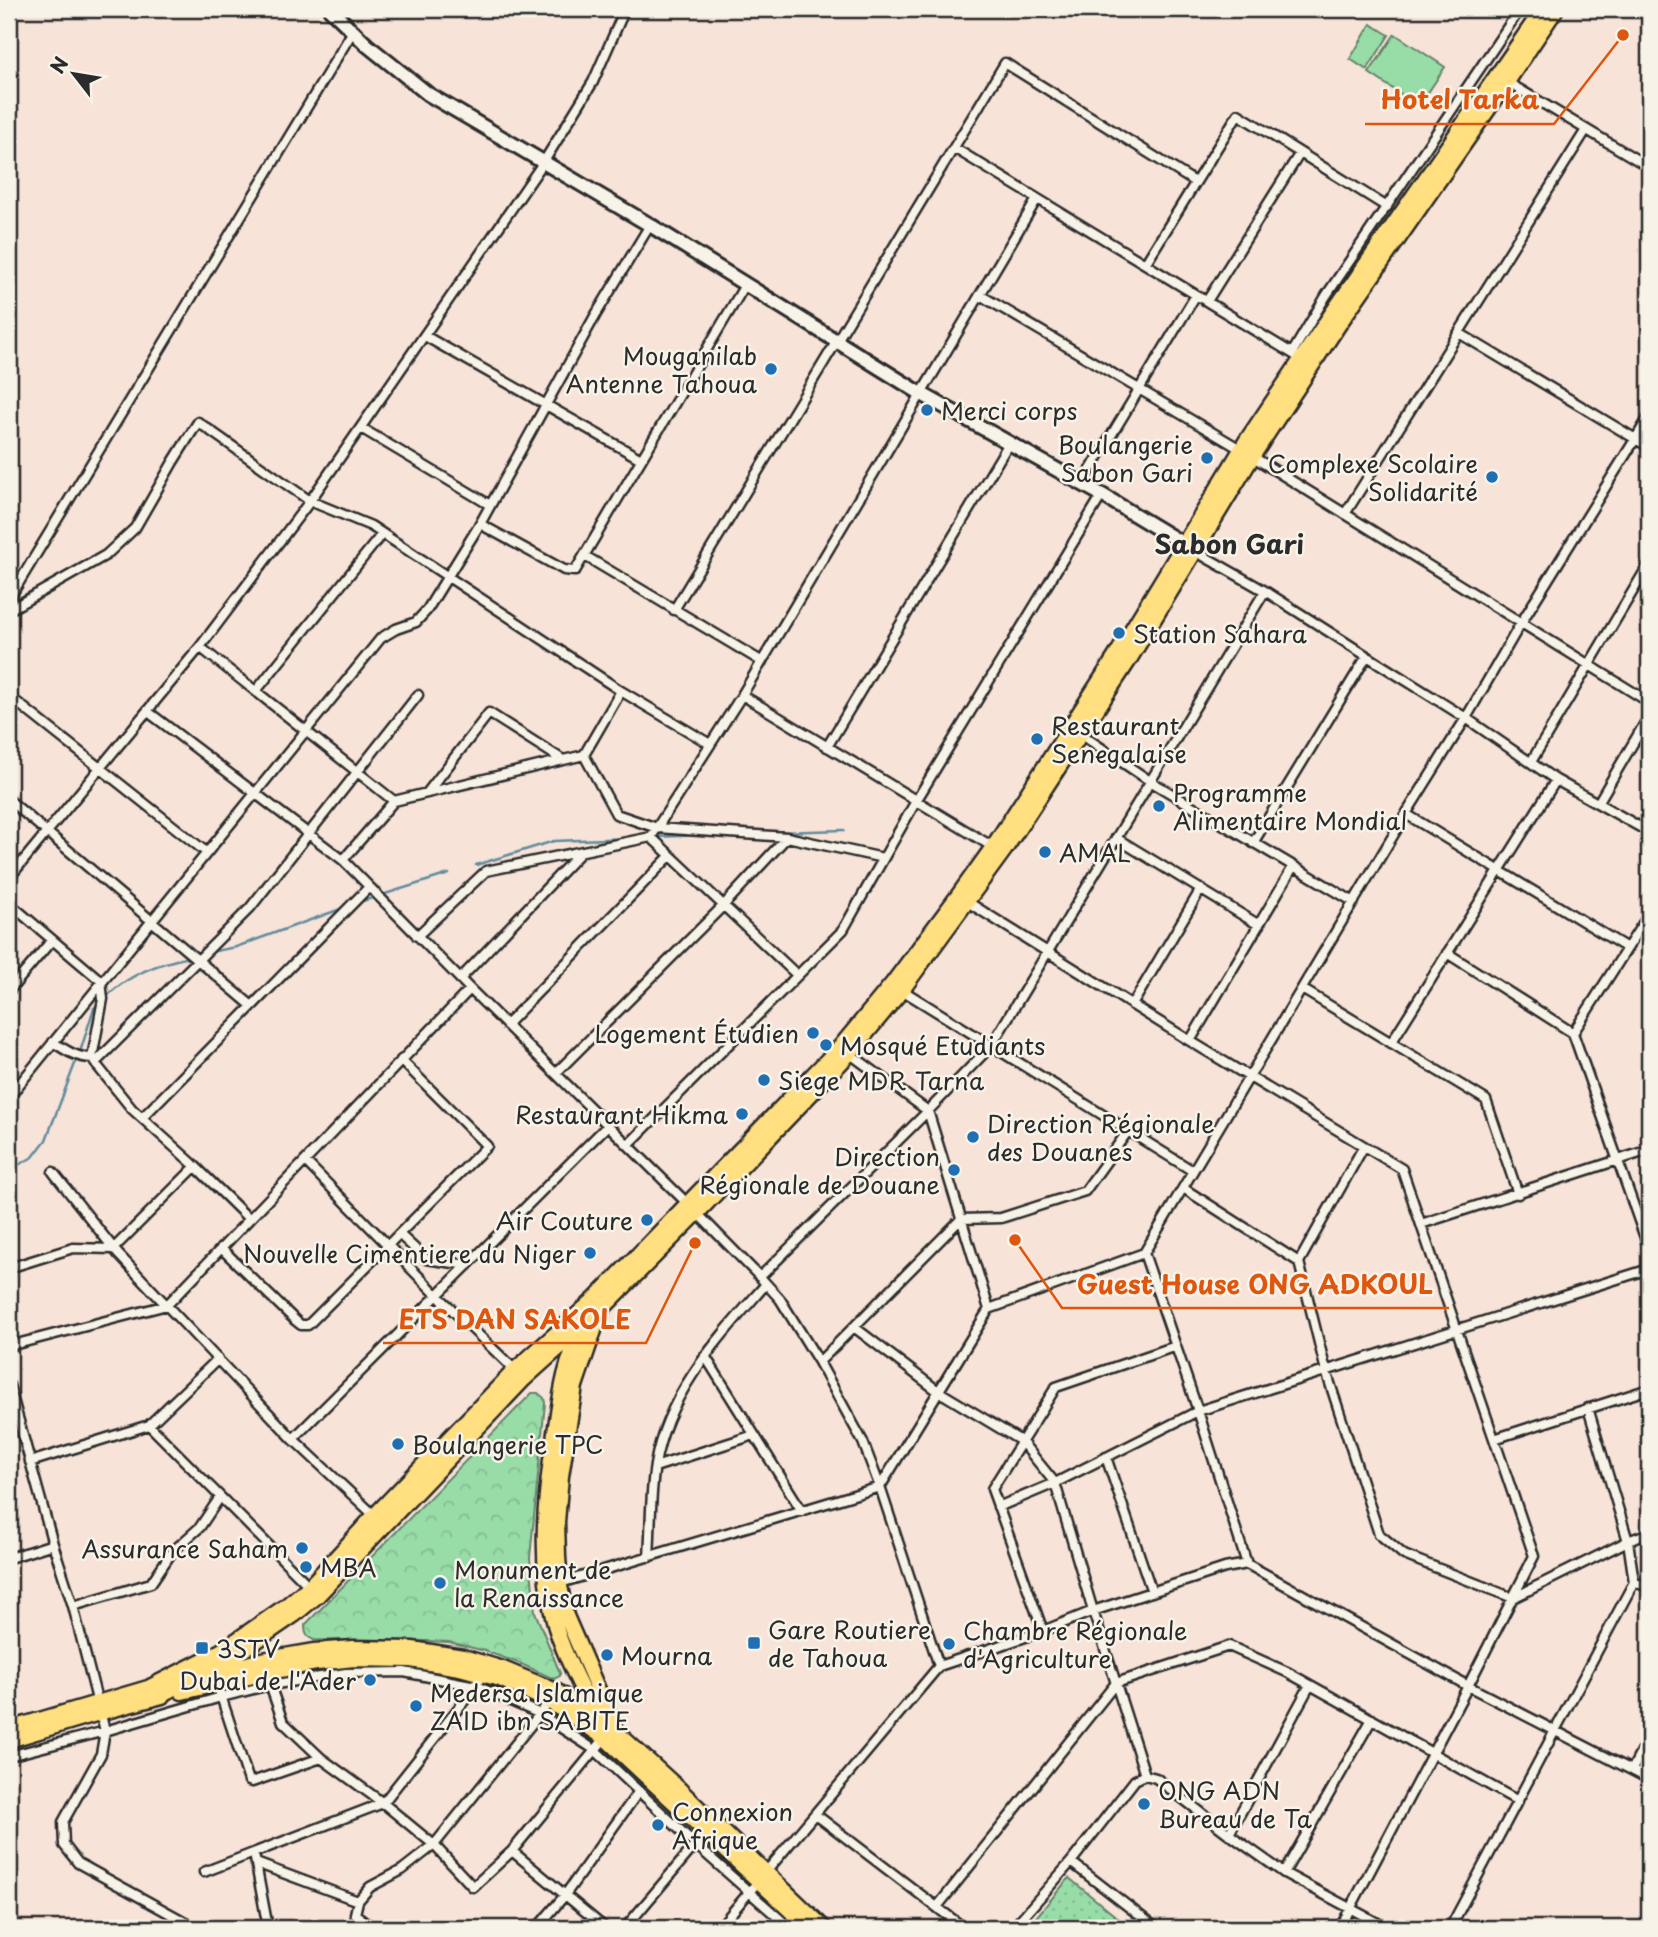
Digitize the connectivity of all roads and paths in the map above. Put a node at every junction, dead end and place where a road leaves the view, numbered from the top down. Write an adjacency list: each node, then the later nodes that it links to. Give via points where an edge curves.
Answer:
1 (330, 9): 5 (street)
2 (625, 9): 10 (street, via 593,82)
3 (1520, 9): 14 (street)
4 (1548, 10): 6 (main road)
5 (353, 31): 10 (street, via 428,93); 48 (street)
6 (1502, 79): 7 (street); 21 (main road)
7 (1586, 130): 11 (street); 22 (street)
8 (954, 148): 12 (street, via 1005,63); 13 (street); 24 (street)
9 (1300, 153): 12 (street, via 1238,114); 14 (street); 20 (street)
10 (543, 163): 15 (street); 23 (street)
11 (1649, 167)
12 (1195, 182): 16 (street)
13 (1037, 198): 16 (street); 18 (street)
14 (1387, 207): 25 (street, via 1326,296)
15 (650, 225): 17 (street); 28 (street)
16 (1145, 264): 19 (street)
17 (745, 285): 24 (street); 35 (street)
18 (980, 295): 26 (street); 27 (street)
19 (1196, 295): 20 (street); 26 (street)
20 (1207, 301): 25 (street)
21 (1336, 318): 25 (main road); 34 (main road)
22 (1459, 333): 31 (street); 40 (street)
23 (425, 336): 28 (street); 30 (street)
24 (838, 341): 27 (street); 50 (street)
25 (1297, 356): 34 (main road)
26 (1139, 389): 34 (street); 36 (street)
27 (920, 393): 32 (street); 54 (street)
28 (546, 405): 35 (street); 39 (street)
29 (1649, 417): 31 (street)
30 (360, 428): 38 (street); 39 (street)
31 (1636, 439): 33 (street); 51 (street)
32 (1009, 443): 36 (street); 68 (street)
33 (1649, 447)
34 (1247, 453): 40 (street); 43 (main road)
35 (641, 459): 44 (street)
36 (1082, 484): 37 (street)
37 (1102, 495): 43 (street); 80 (street)
38 (310, 501): 42 (street); 49 (street, via 198,422 135,528 106,555); 52 (street)
39 (490, 505): 41 (street)
40 (1345, 514): 51 (street)
41 (480, 524): 44 (street, via 564,570 575,571); 46 (street)
42 (382, 534): 46 (street); 56 (street)
43 (1190, 548): 47 (street); 66 (main road)
44 (584, 556): 50 (street)
45 (1649, 564): 55 (street)
46 (449, 576): 57 (street); 65 (street, via 416,622 381,638)
47 (1265, 592): 53 (street); 75 (street)
48 (9, 599)
49 (9, 610)
50 (674, 610): 54 (street)
51 (1521, 623): 55 (street); 64 (street)
52 (200, 647): 56 (street); 62 (street)
53 (1367, 656): 64 (street); 91 (street)
54 (761, 661): 59 (street)
55 (1589, 665): 61 (street); 71 (street)
56 (256, 691): 65 (street)
57 (621, 691): 67 (street); 69 (street)
58 (418, 695): 73 (street)
59 (742, 695): 67 (street); 68 (street)
60 (9, 696): 72 (street)
61 (1649, 702)
62 (147, 711): 72 (street); 76 (street)
63 (1649, 716): 81 (street)
64 (1466, 719): 71 (street); 82 (street)
65 (305, 731): 73 (street); 76 (street)
66 (1075, 731): 75 (street); 83 (main road)
67 (710, 744): 84 (street)
68 (827, 747): 80 (street)
69 (584, 755): 70 (street); 84 (street, via 616,814)
70 (563, 760): 77 (street); 77 (street, via 489,713)
71 (1531, 762): 74 (street)
72 (100, 768): 86 (street); 93 (street)
73 (358, 772): 79 (street); 87 (street)
74 (1556, 780): 81 (street); 99 (street)
75 (1150, 781): 90 (street); 91 (street)
76 (254, 792): 87 (street); 93 (street)
77 (426, 793): 79 (street)
78 (9, 800): 86 (street)
79 (394, 801): 97 (street)
80 (916, 801): 92 (street); 96 (street)
81 (1598, 803): 85 (street)
82 (1406, 814): 99 (street); 104 (street)
83 (1016, 820): 92 (main road); 103 (main road)
84 (657, 828): 88 (street); 89 (street)
85 (1649, 832)
86 (48, 833): 100 (street); 108 (street)
87 (309, 834): 97 (street); 115 (street, via 250,908)
88 (651, 837): 94 (street); 95 (street)
89 (786, 837): 96 (street); 106 (street)
90 (1116, 838): 102 (street); 113 (street)
91 (1253, 843): 98 (street)
92 (993, 847): 103 (main road)
93 (206, 852): 108 (street)
94 (582, 852): 110 (street, via 486,871); 117 (street)
95 (670, 856): 106 (street); 125 (street)
96 (883, 858): 116 (street, via 843,930)
97 (343, 860): 101 (street)
98 (1293, 867): 104 (street); 109 (street)
99 (1498, 870): 112 (street); 114 (street)
100 (9, 878)
101 (369, 887): 110 (street); 124 (street)
102 (1201, 889): 109 (street); 123 (street)
103 (963, 899): 113 (street); 121 (main road); 131 (main road, via 892,983)
104 (1354, 902): 120 (street)
105 (9, 903): 111 (street)
106 (723, 906): 116 (street); 134 (street)
107 (1649, 914): 112 (street)
108 (151, 920): 115 (street); 118 (street)
109 (1259, 925): 127 (street)
110 (417, 936): 117 (street)
111 (52, 940): 118 (street); 122 (street)
112 (1627, 948): 126 (street)
113 (1047, 952): 123 (street); 130 (street)
114 (1447, 953): 126 (street); 129 (street)
115 (198, 960): 124 (street); 132 (street)
116 (797, 975): 141 (street)
117 (460, 979): 119 (street)
118 (102, 981): 128 (street); 132 (street)
119 (470, 989): 125 (street); 133 (street)
120 (1302, 989): 129 (street); 135 (street)
121 (902, 990): 130 (street); 131 (main road)
122 (9, 991)
123 (1132, 1005): 127 (street)
124 (252, 1006): 138 (street)
125 (506, 1025): 134 (street)
126 (1573, 1033): 145 (street)
127 (1190, 1041): 135 (street)
128 (53, 1042): 132 (street); 136 (street)
129 (1391, 1043): 150 (street, via 1486,1100)
130 (991, 1046): 137 (street); 140 (street)
131 (845, 1050): 137 (street); 151 (main road)
132 (94, 1060): 138 (street)
133 (401, 1060): 144 (street); 155 (street, via 487,1146)
134 (555, 1073): 139 (street)
135 (1249, 1077): 142 (street); 147 (street)
136 (9, 1097)
137 (928, 1111): 153 (street); 167 (street)
138 (142, 1118): 146 (street)
139 (608, 1125): 141 (street); 163 (street)
140 (1128, 1131): 147 (street); 153 (street, via 1085,1191 1001,1218)
141 (628, 1145): 151 (street)
142 (1364, 1146): 154 (street, via 1402,1169); 162 (street)
143 (1649, 1150): 145 (street)
144 (305, 1161): 152 (street); 156 (street)
145 (1618, 1161): 150 (street); 159 (street)
146 (195, 1167): 152 (street); 158 (street)
147 (1193, 1171): 149 (street)
148 (53, 1172): 158 (street)
149 (1183, 1188): 160 (street); 162 (street)
150 (1518, 1194): 154 (street)
151 (693, 1209): 167 (street); 171 (main road); 171 (main road, via 608,1284)
152 (249, 1219): 157 (street)
153 (961, 1219): 172 (street); 174 (street)
154 (1421, 1224): 175 (street)
155 (399, 1234): 156 (street); 161 (street)
156 (388, 1245): 157 (street, via 308,1325 301,1325); 166 (street)
157 (221, 1248): 170 (street)
158 (113, 1249): 164 (street, via 73,1248); 170 (street)
159 (1649, 1249)
160 (1144, 1253): 172 (street); 177 (street)
161 (426, 1259): 163 (street); 166 (street)
162 (1299, 1262): 182 (street)
163 (468, 1265): 169 (street)
164 (9, 1268)
165 (1649, 1269): 175 (street)
166 (414, 1271): 169 (street)
167 (760, 1277): 168 (street)
168 (766, 1284): 178 (street); 180 (street)
169 (438, 1296): 183 (street); 192 (street)
170 (167, 1305): 176 (street); 179 (street)
171 (598, 1305): 173 (main road); 183 (main road); 184 (main road)
172 (989, 1309): 187 (street)
173 (585, 1325): 181 (main road); 184 (main road, via 572,1351)
174 (855, 1327): 180 (street); 187 (street)
175 (1457, 1330): 182 (street); 193 (street)
176 (9, 1346)
177 (1176, 1346): 189 (street); 194 (street, via 1056,1387)
178 (705, 1356): 191 (street); 197 (street, via 675,1401)
179 (218, 1359): 190 (street); 192 (street)
180 (820, 1362): 199 (street, via 863,1442)
181 (536, 1367): 183 (main road); 184 (main road)
182 (1326, 1371): 189 (street); 215 (street, via 1380,1534 1404,1555)
183 (519, 1375): 203 (main road)
184 (571, 1376): 211 (main road, via 548,1475 545,1510 545,1558)
185 (9, 1385): 196 (street)
186 (1649, 1389): 188 (street)
187 (938, 1391): 194 (street); 199 (street)
188 (1588, 1408): 193 (street); 205 (street)
189 (1198, 1411): 195 (street); 209 (street)
190 (149, 1425): 196 (street); 200 (street)
191 (754, 1434): 197 (street); 202 (street)
192 (293, 1439): 203 (street)
193 (1494, 1439): 215 (street, via 1534,1556)
194 (1021, 1441): 198 (street); 201 (street, via 992,1489)
195 (1106, 1457): 198 (street); 214 (street)
196 (30, 1462): 206 (street)
197 (655, 1466): 207 (street)
198 (1055, 1483): 201 (street); 217 (street)
199 (880, 1487): 202 (street); 219 (street)
200 (220, 1497): 213 (street); 216 (street, via 151,1583)
201 (998, 1507): 218 (street)
202 (802, 1511): 207 (street)
203 (379, 1520): 213 (main road)
204 (1649, 1533): 205 (street)
205 (1628, 1541): 210 (street); 215 (street)
206 (53, 1544): 208 (street); 216 (street)
207 (649, 1557): 211 (street)
208 (9, 1558)
209 (1247, 1564): 214 (street); 225 (street)
210 (1634, 1582): 212 (street); 234 (street)
211 (554, 1586): 231 (main road, via 553,1619); 236 (main road)
212 (1649, 1587)
213 (314, 1591): 220 (main road, via 293,1615); 227 (main road)
214 (1152, 1592): 217 (street)
215 (1513, 1598): 225 (street)
216 (73, 1606): 229 (street)
217 (1093, 1611): 218 (street); 223 (street)
218 (1043, 1631): 219 (street)
219 (939, 1667): 249 (street)
220 (201, 1675): 221 (main road, via 262,1660 353,1648 412,1649 463,1657); 227 (main road)
221 (481, 1675): 222 (main road, via 411,1660 365,1660 317,1663); 228 (main road); 230 (street); 248 (street)
222 (268, 1679): 226 (main road); 242 (street, via 283,1722)
223 (1116, 1683): 224 (street, via 1228,1646); 244 (street); 262 (street)
224 (1310, 1685): 232 (street); 251 (street)
225 (1468, 1686): 234 (street); 240 (street)
226 (219, 1690): 227 (main road); 235 (street); 242 (street, via 249,1782)
227 (151, 1693): 229 (main road)
228 (553, 1696): 230 (street); 231 (main road); 236 (main road)
229 (98, 1708): 233 (main road); 235 (street); 238 (main road)
230 (538, 1713): 239 (street); 252 (street)
231 (596, 1717): 236 (main road)
232 (1372, 1719): 240 (street); 258 (street)
233 (9, 1729)
234 (1556, 1730): 243 (street); 247 (street)
235 (105, 1731): 241 (street); 265 (street, via 101,1754 63,1822 64,1845 78,1863)
236 (611, 1735): 239 (street); 250 (main road)
237 (1649, 1736): 243 (street)
238 (9, 1740)
239 (595, 1750): 246 (street); 253 (street)
240 (1432, 1753): 247 (street); 263 (street)
241 (9, 1756)
242 (321, 1758): 248 (street)
243 (1632, 1770): 245 (street)
244 (1145, 1775): 251 (street, via 1156,1778); 255 (street, via 1135,1780)
245 (1649, 1779)
246 (639, 1791): 250 (street); 260 (street)
247 (1518, 1801): 279 (street)
248 (383, 1803): 252 (street); 254 (street)
249 (815, 1814): 259 (street); 262 (street)
250 (705, 1833): 259 (main road); 264 (street)
251 (1229, 1834): 258 (street)
252 (434, 1845): 253 (street, via 473,1887); 261 (street, via 370,1887)
253 (512, 1851): 260 (street)
254 (253, 1852): 256 (street); 257 (street)
255 (1071, 1862): 275 (street); 276 (street)
256 (256, 1863): 261 (street); 266 (street)
257 (204, 1872)
258 (1284, 1873): 263 (street)
259 (758, 1882): 270 (street); 271 (street); 272 (main road); 273 (main road)
260 (565, 1895): 268 (street); 269 (street)
261 (358, 1901): 267 (street, via 355,1914)
262 (937, 1907): 274 (street)
263 (1350, 1909): 277 (street); 278 (street)
264 (629, 1927)
265 (196, 1928)
266 (268, 1928)
267 (373, 1928)
268 (537, 1928)
269 (605, 1928)
270 (719, 1928)
271 (790, 1928)
272 (809, 1928)
273 (824, 1928)
274 (964, 1928)
275 (1013, 1928)
276 (1156, 1928)
277 (1340, 1928)
278 (1387, 1928)
279 (1450, 1928)

